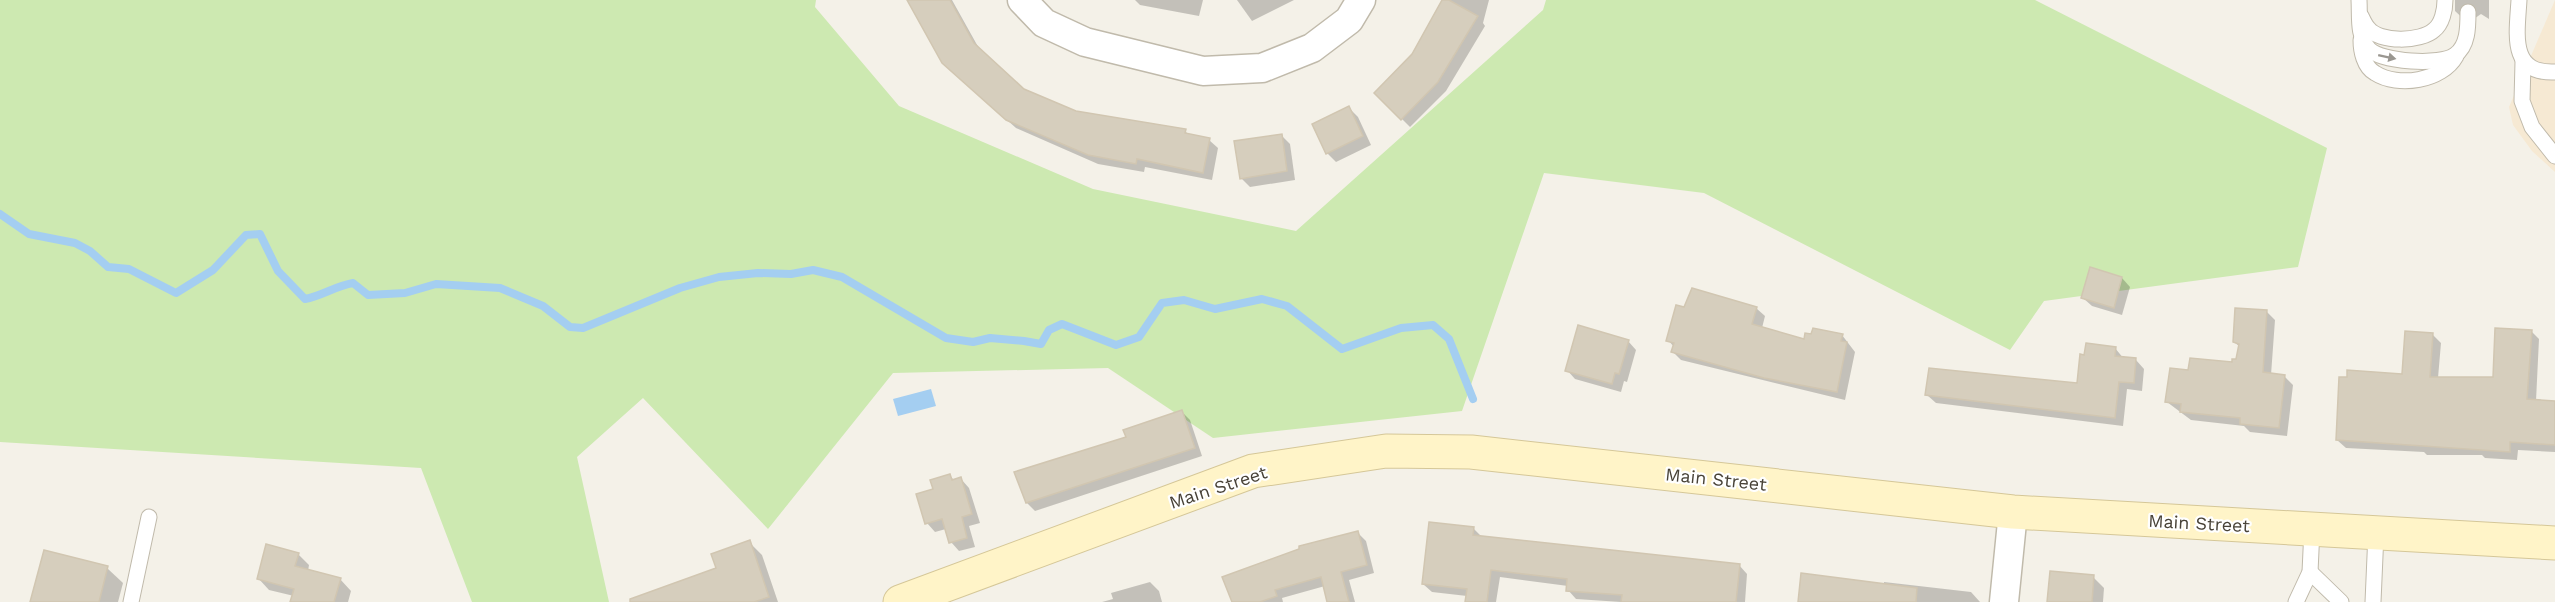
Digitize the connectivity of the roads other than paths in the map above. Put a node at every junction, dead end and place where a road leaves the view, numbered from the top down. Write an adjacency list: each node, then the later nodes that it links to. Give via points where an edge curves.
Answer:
1 (1022, 0): 2 (street, via 1044,23 1085,42 1203,72 1262,68 1312,48 1349,20)
2 (1361, 0)
3 (2445, 0): 5 (lane, via 2440,24 2419,37 2376,35 2368,29)
4 (2519, 0): 7 (lane, via 2518,46)
5 (2360, 7): 6 (lane, one-way to 6, via 2361,34 2371,51 2382,57 2432,62 2457,54 2468,32)
6 (2468, 12)
7 (2523, 62): 8 (lane, via 2537,73); 9 (lane, via 2522,101 2532,127)
8 (2555, 72)
9 (2555, 156)
10 (2013, 512): 12 (street, Main Street); 17 (street, Main Street, via 1471,452 1386,451 1253,471); 18 (street)
11 (149, 517): 16 (lane)
12 (2312, 529): 13 (street, Main Street); 15 (lane)
13 (2376, 533): 14 (street, Main Street); 21 (lane)
14 (2555, 543)
15 (2310, 572): 19 (lane); 20 (lane)
16 (131, 602)
17 (900, 602)
18 (2004, 602)
19 (2296, 602)
20 (2341, 602)
21 (2373, 602)

